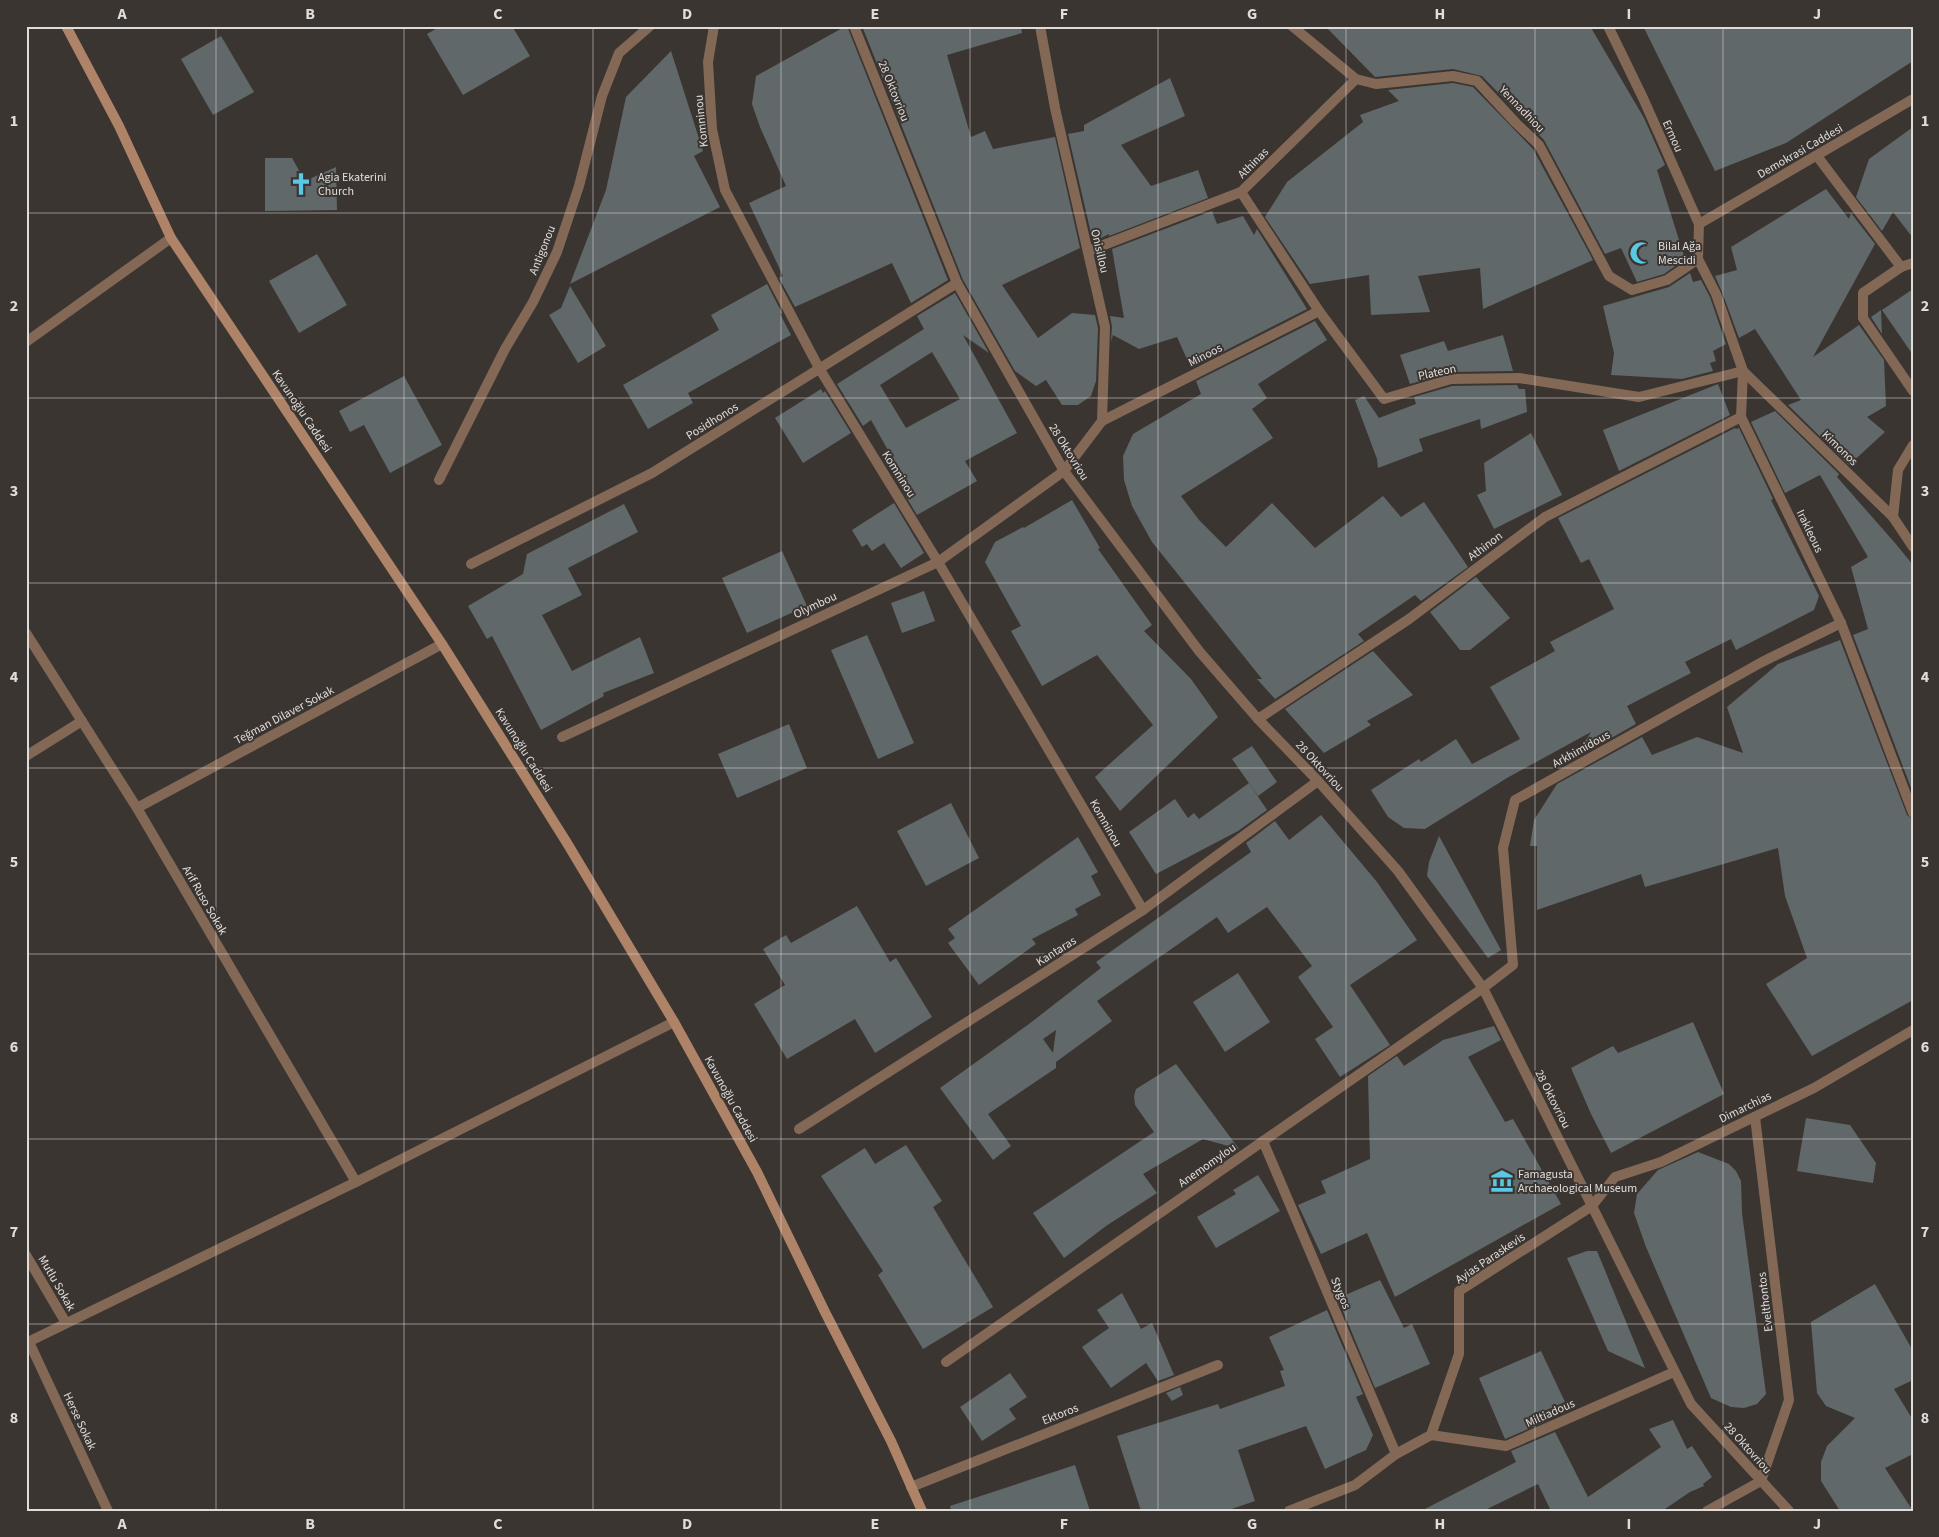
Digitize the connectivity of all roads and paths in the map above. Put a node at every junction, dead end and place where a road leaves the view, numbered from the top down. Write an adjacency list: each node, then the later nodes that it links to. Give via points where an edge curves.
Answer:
1 (66, 26): 14 (main road, Kavunoğlu Caddesi, via 119,126)
2 (650, 26): 8 (street, Antigonou)
3 (714, 26): 22 (street, Komninou, via 708,62 712,129 725,190)
4 (854, 26): 19 (street, 28 Oktovriou)
5 (1040, 26): 15 (street, Onisillou)
6 (1292, 26): 9 (street, Yennadhiou)
7 (1608, 26): 13 (street, Ermou)
8 (636, 31): 29 (street, Antigonou, via 619,53 602,96 579,186 557,252)
9 (1356, 79): 12 (street, Athinas); 16 (street, Yennadhiou, via 1376,84 1453,76 1477,81 1539,145 1609,276 1632,290 1667,280)
10 (1913, 99): 11 (street, Demokrasi Caddesi)
11 (1818, 156): 13 (street, Demokrasi Caddesi); 18 (street)
12 (1241, 192): 15 (street, Athinas); 20 (street, Plateon)
13 (1699, 224): 16 (street, Ermou)
14 (171, 238): 21 (street); 36 (main road, Kavunoğlu Caddesi)
15 (1088, 251): 26 (street, Onisillou, via 1105,327)
16 (1698, 259): 23 (street, Irakleous, via 1716,294)
17 (1913, 263): 18 (street)
18 (1901, 267): 24 (street, via 1862,293 1862,318)
19 (957, 283): 22 (street, Posidhonos); 28 (street, 28 Oktovriou)
20 (1319, 311): 23 (street, Plateon, via 1384,399 1451,379 1519,378 1639,397); 26 (street, Minoos)
21 (26, 342)
22 (819, 368): 32 (street, Komninou); 33 (street, Posidhonos, via 652,473)
23 (1743, 371): 25 (street, Irakleous); 30 (street, Kimonos)
24 (1913, 391)
25 (1741, 417): 34 (street, Irakleous); 37 (street, Athinon, via 1545,516 1409,619)
26 (1102, 421): 28 (street)
27 (1913, 445): 30 (street, via 1898,470)
28 (1064, 470): 32 (street, Olymbou); 37 (street, 28 Oktovriou, via 1199,652)
29 (439, 480)
30 (1893, 516): 31 (street, Kimonos)
31 (1913, 547)
32 (938, 562): 39 (street, Olymbou); 44 (street, Komninou)
33 (471, 564)
34 (1841, 623): 43 (street, Irakleous); 45 (street, Arkhimidous, via 1762,662 1516,800 1503,848 1513,965)
35 (26, 633): 38 (street, Arif Ruso Sokak)
36 (442, 644): 42 (street, Teğman Dilaver Sokak); 46 (main road, Kavunoğlu Caddesi, via 568,843)
37 (1258, 719): 41 (street, 28 Oktovriou)
38 (82, 721): 40 (street); 42 (street, Arif Ruso Sokak)
39 (562, 737)
40 (26, 756)
41 (1318, 781): 44 (street, Kantaras); 45 (street, 28 Oktovriou, via 1398,871)
42 (137, 808): 51 (street, Arif Ruso Sokak)
43 (1913, 813)
44 (1143, 910): 49 (street, Kantaras)
45 (1483, 988): 50 (street, Anemomylou); 52 (street, 28 Oktovriou)
46 (674, 1022): 51 (street); 62 (main road, Kavunoğlu Caddesi, via 757,1172)
47 (1913, 1030): 48 (street, Dimarchias, via 1814,1088)
48 (1755, 1117): 52 (street, Dimarchias, via 1661,1162 1615,1177); 61 (street, Evelthontos, via 1789,1400)
49 (798, 1129)
50 (1263, 1142): 56 (street, Anemomylou); 60 (street, Stygos)
51 (356, 1182): 54 (street)
52 (1592, 1206): 58 (street, 28 Oktovriou); 59 (street, Ayias Paraskevis, via 1459,1291 1459,1354)
53 (26, 1254): 54 (street, Mutlu Sokak)
54 (66, 1323): 55 (street)
55 (28, 1343): 63 (street, Herse Sokak)
56 (946, 1362)
57 (1218, 1365): 62 (street, Ektoros)
58 (1674, 1372): 59 (street, Miltiadous, via 1506,1446); 61 (street, 28 Oktovriou, via 1691,1404)
59 (1431, 1434): 60 (street)
60 (1396, 1454): 65 (street, via 1354,1485)
61 (1761, 1480): 66 (street); 67 (street, 28 Oktovriou)
62 (911, 1487): 64 (main road, Kavunoğlu Caddesi)
63 (108, 1511)
64 (922, 1511)
65 (1289, 1511)
66 (1707, 1511)
67 (1789, 1511)

